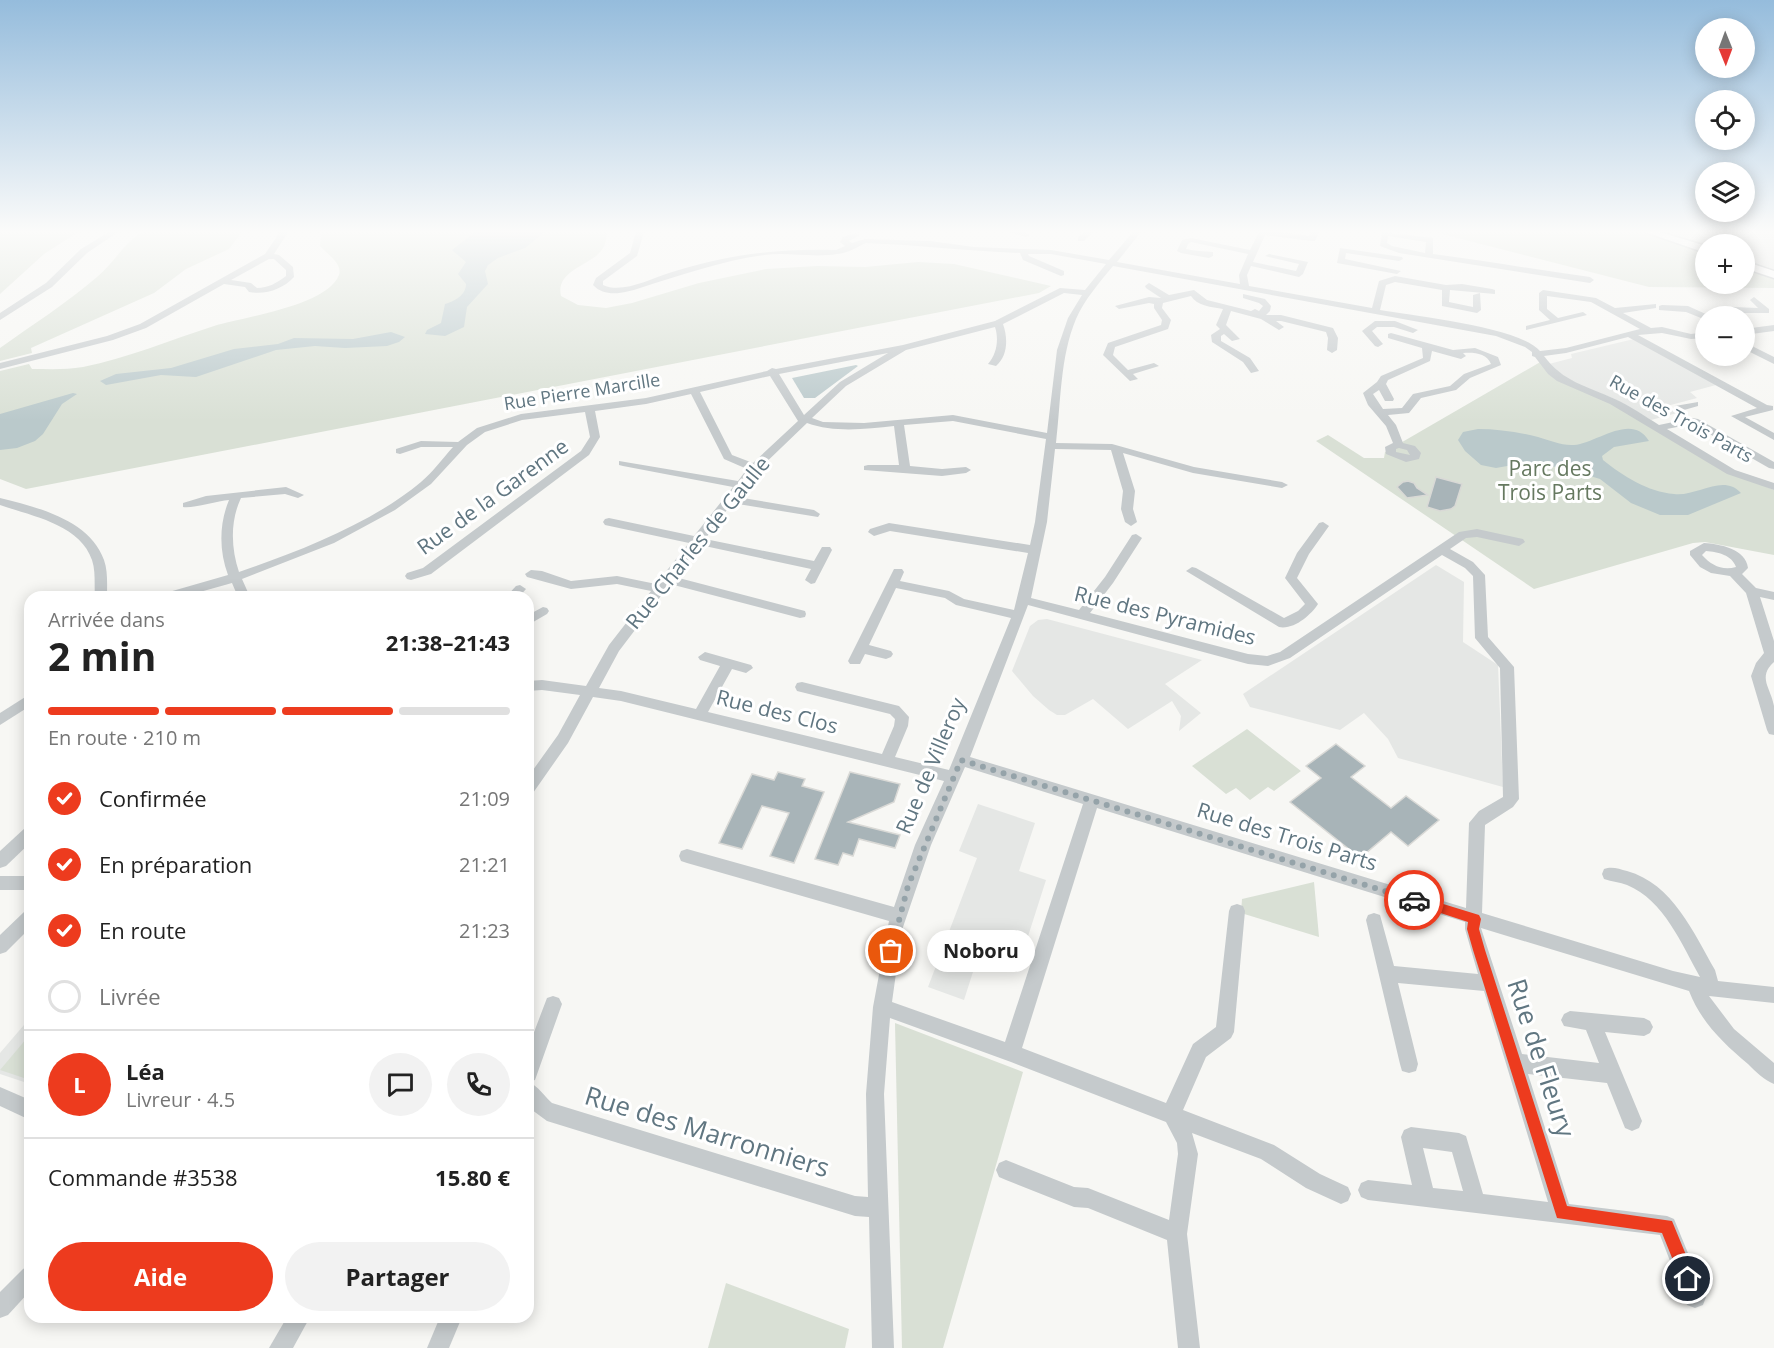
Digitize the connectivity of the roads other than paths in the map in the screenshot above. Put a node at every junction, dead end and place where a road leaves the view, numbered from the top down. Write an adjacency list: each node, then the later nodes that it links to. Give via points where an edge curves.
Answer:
1 (34, 295): 26 (street)
2 (198, 295): 53 (street, via 129,332)
3 (1053, 295): 31 (street, Rue Charles de Gaulle)
4 (1085, 295): 71 (street, Rue de Villeroy, via 1072,318 1062,350)
5 (1158, 295): 15 (street)
6 (1186, 295): 15 (street)
7 (1196, 295): 18 (street)
8 (1239, 295): 14 (street, Rue des Trois Parts)
9 (1380, 295): 20 (street)
10 (1446, 295): 11 (street, via 1445,304 1477,310)
11 (1477, 295)
12 (1543, 295): 30 (street, via 1543,310)
13 (1561, 295): 19 (street, via 1589,298)
14 (1245, 297): 20 (street, Rue des Trois Parts); 24 (street); 24 (street, via 1266,303 1266,311)
15 (1163, 300): 17 (street); 54 (street, via 1158,308 1167,320 1165,327 1117,342 1108,349 1111,360 1130,376)
16 (1754, 300): 23 (street, via 1766,310)
17 (1119, 306)
18 (1227, 310): 24 (street); 35 (street, via 1221,323)
19 (1615, 311): 21 (street, via 1657,307); 36 (street)
20 (1376, 312): 29 (street, Rue des Trois Parts)
21 (1695, 312)
22 (1755, 312): 23 (street)
23 (1763, 313): 28 (street)
24 (1258, 315): 27 (street)
25 (1583, 315): 30 (street)
26 (0, 317)
27 (1269, 319): 32 (street); 46 (street, via 1281,318 1330,330 1334,338)
28 (1774, 319)
29 (1417, 320): 38 (street); 49 (street, Rue des Trois Parts, via 1482,332 1512,341)
30 (1556, 321): 33 (street)
31 (998, 323): 45 (street, Rue Charles de Gaulle); 52 (street, via 1002,335 999,359)
32 (1279, 327)
33 (1528, 328)
34 (1774, 328): 37 (street)
35 (1224, 330): 42 (street); 55 (street, via 1216,334 1217,342 1247,360)
36 (1650, 331): 39 (street); 41 (street)
37 (1755, 331)
38 (1413, 335): 40 (street); 43 (street, via 1387,323 1370,326 1368,334); 44 (street)
39 (1631, 335): 49 (street); 63 (street)
40 (1391, 336)
41 (1695, 337)
42 (1234, 339)
43 (1378, 344)
44 (1426, 347): 48 (street); 57 (street, via 1428,355 1424,362)
45 (903, 348): 56 (street, Rue Pierre Marcille); 66 (street, Rue Charles de Gaulle, via 843,384)
46 (1332, 350)
47 (1755, 351): 51 (street)
48 (1454, 353): 50 (street); 65 (street, via 1483,352 1496,365 1467,376 1453,388 1417,396 1405,411)
49 (1538, 356): 69 (street, Rue des Trois Parts, via 1560,379 1614,402)
50 (1475, 359)
51 (1774, 361)
52 (993, 364)
53 (0, 366)
54 (1154, 366)
55 (1254, 370)
56 (772, 372): 60 (street, Rue Pierre Marcille); 66 (street)
57 (1397, 373): 58 (street, via 1384,378); 59 (street)
58 (1381, 384): 61 (street); 65 (street, via 1368,393)
59 (1403, 385)
60 (694, 390): 64 (street, Rue Pierre Marcille); 78 (street, via 728,457)
61 (1389, 399)
62 (1694, 404): 67 (street, via 1679,408)
63 (1770, 408): 70 (street, via 1736,416)
64 (590, 409): 72 (street, Rue Pierre Marcille, via 512,418); 106 (street, Rue de la Garenne, via 596,435 585,453 428,571)
65 (1380, 412): 73 (street, via 1391,425)
66 (804, 420): 68 (street, via 822,425); 78 (street, Rue Charles de Gaulle)
67 (1686, 421): 69 (street); 77 (street, via 1699,422)
68 (899, 425): 71 (street, via 953,418); 80 (street)
69 (1659, 428): 84 (street, Rue des Trois Parts, via 1731,472)
70 (1774, 437)
71 (1051, 442): 74 (street); 99 (street, Rue de Villeroy)
72 (460, 444): 75 (street, via 411,445); 105 (street, Rue Pierre Marcille, via 420,488 366,522 301,553)
73 (1399, 445)
74 (1116, 448): 82 (street, via 1193,470); 92 (street, via 1129,491 1127,509)
75 (400, 451)
76 (623, 463): 83 (street)
77 (1773, 466)
78 (754, 468): 83 (street, Rue Charles de Gaulle)
79 (868, 468): 80 (street)
80 (904, 468): 81 (street, via 953,474)
81 (966, 470)
82 (1282, 484)
83 (740, 485): 87 (street, Rue Charles de Gaulle)
84 (1774, 487)
85 (237, 495): 86 (street, via 286,490); 89 (street); 105 (street, via 231,510 228,547)
86 (298, 495)
87 (729, 499): 90 (street); 96 (street, Rue Charles de Gaulle)
88 (0, 501): 109 (street, via 63,524 90,544 98,561)
89 (186, 505)
90 (808, 512)
91 (609, 522): 96 (street)
92 (1131, 522)
93 (1323, 526): 117 (street, via 1291,578 1312,604)
94 (874, 532): 99 (street, via 889,527)
95 (1136, 538): 119 (street)
96 (696, 541): 101 (street); 108 (street, Rue Charles de Gaulle)
97 (1519, 542): 100 (street, Rue des Pyramides, via 1469,534)
98 (826, 550): 101 (street)
99 (1035, 550): 114 (street, Rue de Villeroy)
100 (1443, 550): 121 (street, Rue des Pyramides); 148 (street, Rue de Fleury, via 1479,575 1482,638 1507,667 1511,799 1477,822)
101 (817, 566): 107 (street)
102 (541, 571): 108 (street, via 554,581 571,585 617,580)
103 (1192, 571): 117 (street, via 1278,622 1284,624)
104 (1734, 573): 112 (street)
105 (236, 576): 110 (street, Rue Pierre Marcille); 111 (street)
106 (411, 576)
107 (811, 580)
108 (663, 584): 116 (street); 130 (street, Rue Charles de Gaulle, via 614,648)
109 (100, 591)
110 (186, 591)
111 (242, 591)
112 (1752, 591): 113 (street); 134 (street, via 1771,653 1758,676)
113 (1774, 596)
114 (1024, 600): 118 (street, Rue de Villeroy); 119 (street, Rue des Pyramides)
115 (543, 611): 120 (street)
116 (800, 614)
117 (1303, 614): 121 (street)
118 (1019, 615): 122 (street, via 960,602 895,577); 135 (street, Rue de Villeroy)
119 (1082, 615): 121 (street, Rue des Pyramides, via 1259,661 1285,655)
120 (534, 617)
121 (1324, 629)
122 (861, 648): 123 (street); 125 (street)
123 (886, 654)
124 (705, 657): 126 (street)
125 (855, 661)
126 (727, 664): 127 (street); 133 (street)
127 (746, 668)
128 (534, 686): 130 (street, Rue des Clos)
129 (802, 687): 136 (street, via 894,710 902,717)
130 (591, 690): 133 (street, Rue des Clos); 138 (street, Rue Charles de Gaulle)
131 (24, 702): 132 (street)
132 (3, 713)
133 (700, 714): 136 (street, Rue des Clos)
134 (1774, 730)
135 (961, 760): 137 (street, Rue de Villeroy); 139 (street, Rue des Trois Parts)
136 (886, 761): 137 (street, Rue des Clos)
137 (952, 777): 147 (street, Rue de Villeroy)
138 (534, 780)
139 (1092, 801): 148 (street, Rue des Trois Parts); 161 (street)
140 (24, 839): 142 (street)
141 (687, 856): 147 (street)
142 (0, 861)
143 (1610, 874): 154 (street, via 1633,880 1667,906 1709,976)
144 (24, 883): 145 (street)
145 (0, 884)
146 (1237, 911): 170 (street, via 1226,1032 1205,1045 1196,1058)
147 (898, 916): 157 (street, Rue de Villeroy)
148 (1475, 919): 153 (street, Rue de Fleury, via 1473,929); 154 (street, Rue des Trois Parts)
149 (1374, 920): 152 (street)
150 (24, 923): 151 (street)
151 (0, 946)
152 (1387, 974): 153 (street); 164 (street)
153 (1489, 983): 163 (street, Rue de Fleury)
154 (1703, 986): 155 (street, Rue des Trois Parts); 166 (street, via 1700,999 1713,1021)
155 (1774, 995)
156 (553, 1004): 162 (street)
157 (882, 1007): 161 (street); 177 (street, Rue de Villeroy, via 875,1094)
158 (1570, 1020): 159 (street)
159 (1592, 1023): 160 (street); 165 (street)
160 (1644, 1027)
161 (1011, 1053): 170 (street)
162 (534, 1057)
163 (1515, 1063): 165 (street); 178 (street, Rue de Fleury)
164 (1409, 1064)
165 (1612, 1074): 171 (street)
166 (1774, 1076)
167 (0, 1096): 169 (street)
168 (534, 1101): 177 (street, Rue des Marronniers, via 547,1111 855,1206)
169 (24, 1107)
170 (1171, 1113): 174 (street, via 1267,1152); 179 (street, via 1186,1140 1188,1154)
171 (1632, 1121)
172 (1006, 1170): 179 (street)
173 (1368, 1190): 175 (street)
174 (1341, 1194)
175 (1425, 1197): 176 (street); 176 (street, via 1411,1137 1459,1143)
176 (1476, 1203): 178 (street)
177 (879, 1208): 187 (street, Rue de Villeroy)
178 (1562, 1213): 181 (street, via 1667,1226)
179 (1177, 1234): 188 (street)
180 (24, 1282): 182 (street)
181 (1695, 1297)
182 (0, 1307)
183 (295, 1323): 185 (street)
184 (448, 1323): 186 (street)
185 (280, 1348)
186 (438, 1348)
187 (883, 1348)
188 (1189, 1348)

